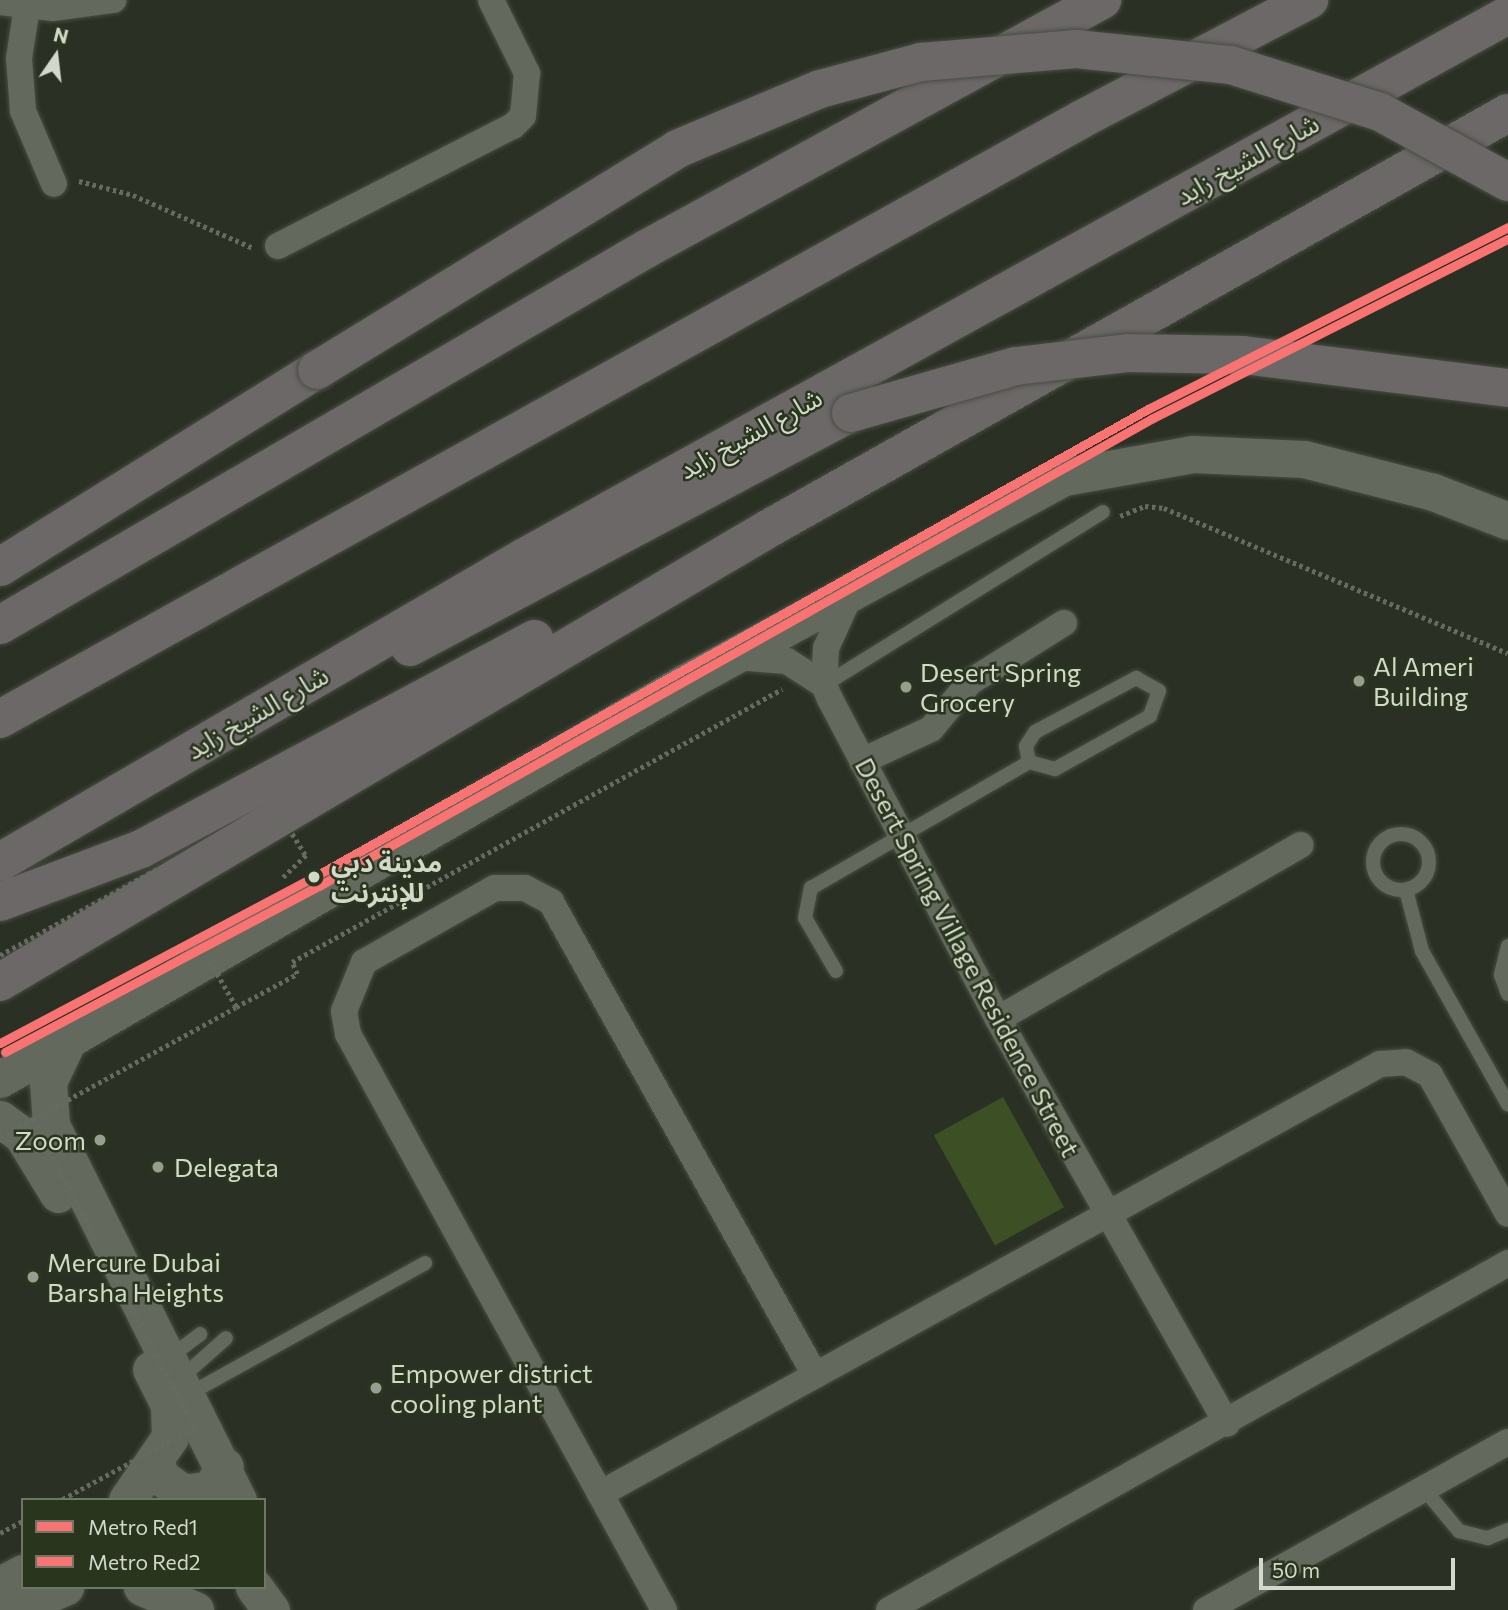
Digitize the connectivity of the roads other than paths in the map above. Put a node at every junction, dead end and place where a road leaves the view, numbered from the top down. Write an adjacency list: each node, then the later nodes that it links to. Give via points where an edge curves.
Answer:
1 (113, 0): 6 (street)
2 (491, 0): 11 (street, via 527,73 523,116 513,127)
3 (1102, 0): 19 (highway, via 646,248)
4 (1309, 0): 23 (highway, via 1080,120)
5 (0, 2): 6 (street)
6 (27, 7): 10 (street, via 19,58 23,111)
7 (1508, 15): 21 (highway, شارع الشيخ زايد)
8 (1508, 113): 15 (highway)
9 (1508, 181): 16 (highway, bridge, via 1380,112 1231,65 1076,48 934,60 820,89 723,126 630,174)
10 (54, 184)
11 (278, 246)
12 (1508, 388): 21 (highway, bridge, via 1243,355 1129,353 1016,366 851,413 461,625)
13 (1103, 512): 22 (lane)
14 (1508, 521): 17 (main road, via 1433,492 1304,458 1147,458 1034,490)
15 (766, 530): 30 (highway, via 620,593 141,849); 33 (highway)
16 (0, 567)
17 (854, 589): 20 (main road); 22 (street, via 833,627)
18 (1064, 623): 24 (street, via 970,682 931,729)
19 (0, 625)
20 (729, 658): 22 (street, via 773,657); 36 (main road)
21 (331, 670): 28 (highway, شارع الشيخ زايد)
22 (827, 692): 24 (street, Desert Spring Village Residence Street)
23 (0, 719)
24 (862, 761): 26 (street, Desert Spring Village Residence Street)
25 (1029, 762): 25 (lane, via 1055,769 1150,716 1159,691 1146,678 1127,682 1035,732 1026,746); 26 (lane)
26 (900, 835): 32 (lane, via 819,881 806,897 805,918); 35 (street, Desert Spring Village Residence Street)
27 (1300, 845): 35 (street)
28 (0, 862)
29 (1406, 890): 29 (lane, via 1424,877 1429,856 1417,838 1395,834 1377,846 1373,867 1385,886); 38 (lane, via 1422,951)
30 (0, 902)
31 (1508, 946): 34 (lane, via 1501,963)
32 (836, 971)
33 (0, 982)
34 (1508, 994)
35 (998, 1019): 40 (street, Desert Spring Village Residence Street)
36 (66, 1044): 37 (main road); 47 (main road, via 48,1082 51,1125)
37 (0, 1079)
38 (1508, 1104)
39 (16, 1119): 50 (main road, via 169,1405 170,1437)
40 (1108, 1213): 41 (street, via 1392,1061 1419,1067 1438,1086); 46 (street); 48 (street, Desert Spring Village Residence Street)
41 (1508, 1214)
42 (425, 1263): 47 (lane)
43 (1508, 1263): 48 (street)
44 (201, 1334): 47 (lane)
45 (226, 1338): 47 (lane)
46 (815, 1375): 53 (street); 53 (street, via 560,914 525,888 481,894 364,962 344,1023)
47 (180, 1376): 51 (main road)
48 (1227, 1424): 67 (street)
49 (1508, 1442): 52 (street)
50 (156, 1464): 51 (main road, via 161,1477 183,1493 210,1489); 54 (main road)
51 (225, 1466): 55 (main road)
52 (1424, 1489): 56 (lane, via 1459,1531 1488,1538); 68 (street)
53 (600, 1494): 66 (street)
54 (129, 1498)
55 (237, 1498)
56 (1508, 1530)
57 (21, 1574): 58 (main road)
58 (0, 1585)
59 (60, 1589): 63 (main road)
60 (147, 1589): 64 (main road)
61 (256, 1589): 65 (main road)
62 (265, 1589): 65 (main road)
63 (10, 1610)
64 (195, 1610)
65 (272, 1610)
66 (664, 1610)
67 (889, 1610)
68 (1206, 1610)

